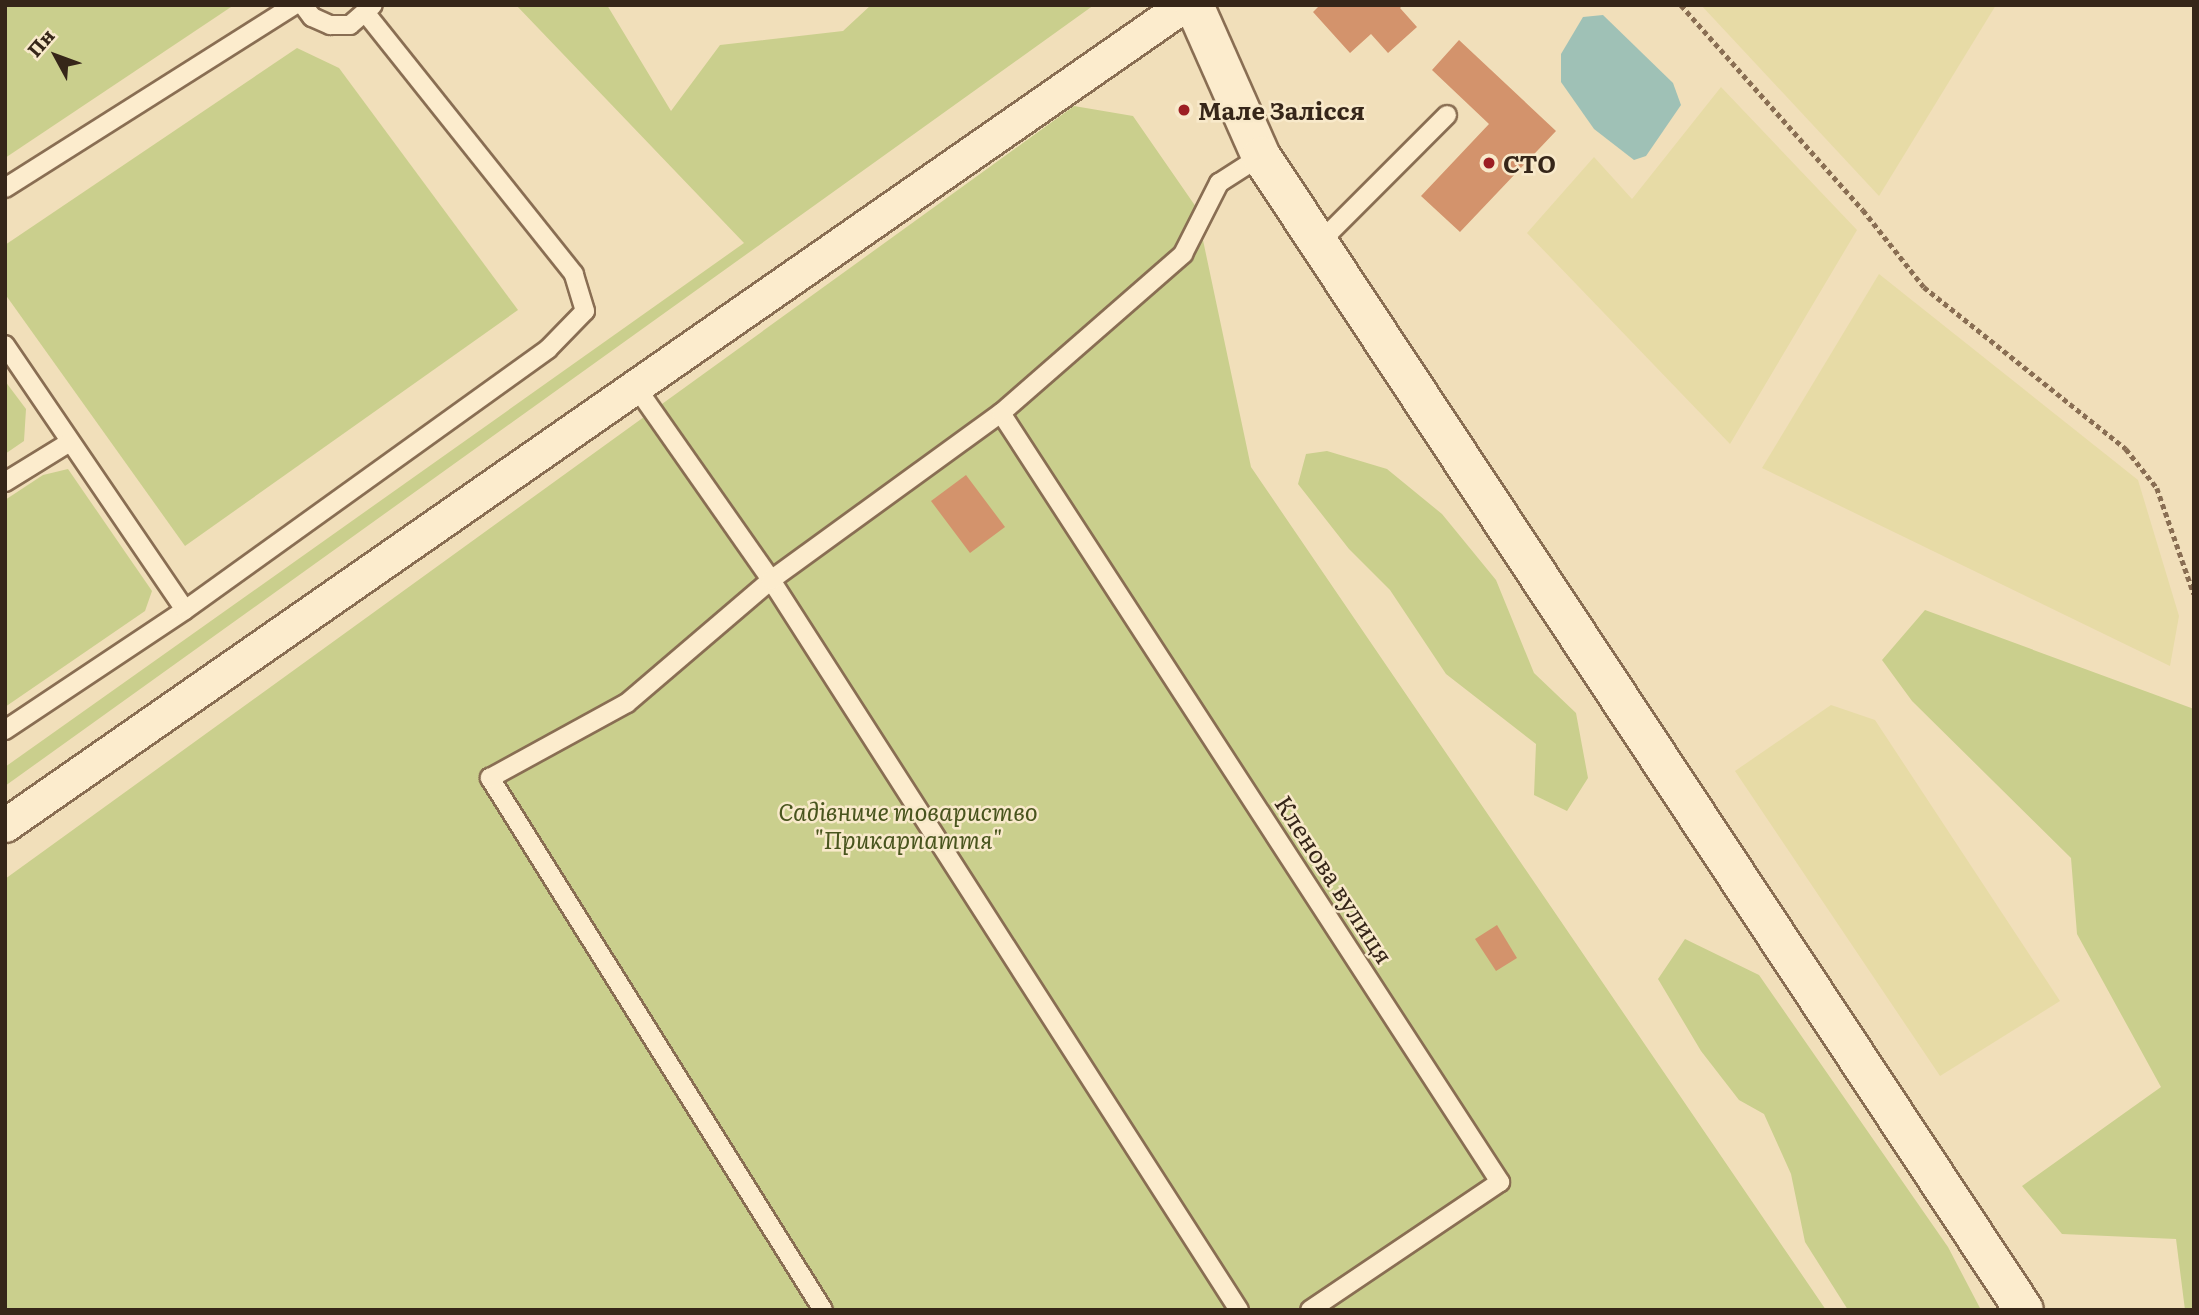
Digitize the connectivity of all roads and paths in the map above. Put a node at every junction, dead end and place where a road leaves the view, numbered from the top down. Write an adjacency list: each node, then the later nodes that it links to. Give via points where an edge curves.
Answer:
1 (294, 5): 9 (lane)
2 (303, 5): 6 (lane, via 312,17 330,25 349,24)
3 (1184, 5): 12 (street)
4 (1194, 5): 8 (main road)
5 (1681, 5): 17 (path, via 1863,210 1924,287 2126,449 2157,488)
6 (370, 10): 18 (lane, via 574,274 585,311 548,349)
7 (1447, 115): 10 (lane)
8 (1261, 156): 10 (main road); 13 (lane, via 1219,183 1183,254)
9 (5, 188)
10 (1319, 243): 24 (main road)
11 (5, 345): 14 (lane)
12 (636, 387): 16 (lane); 20 (street)
13 (1001, 412): 16 (lane); 23 (lane, Кленова вулиця, via 1500,1182)
14 (70, 442): 15 (lane); 18 (lane)
15 (5, 482)
16 (771, 580): 21 (lane, via 627,703 490,778); 22 (lane)
17 (2194, 594)
18 (186, 610): 19 (lane)
19 (5, 730)
20 (5, 825)
21 (822, 1310)
22 (1239, 1310)
23 (1310, 1310)
24 (2024, 1310)

